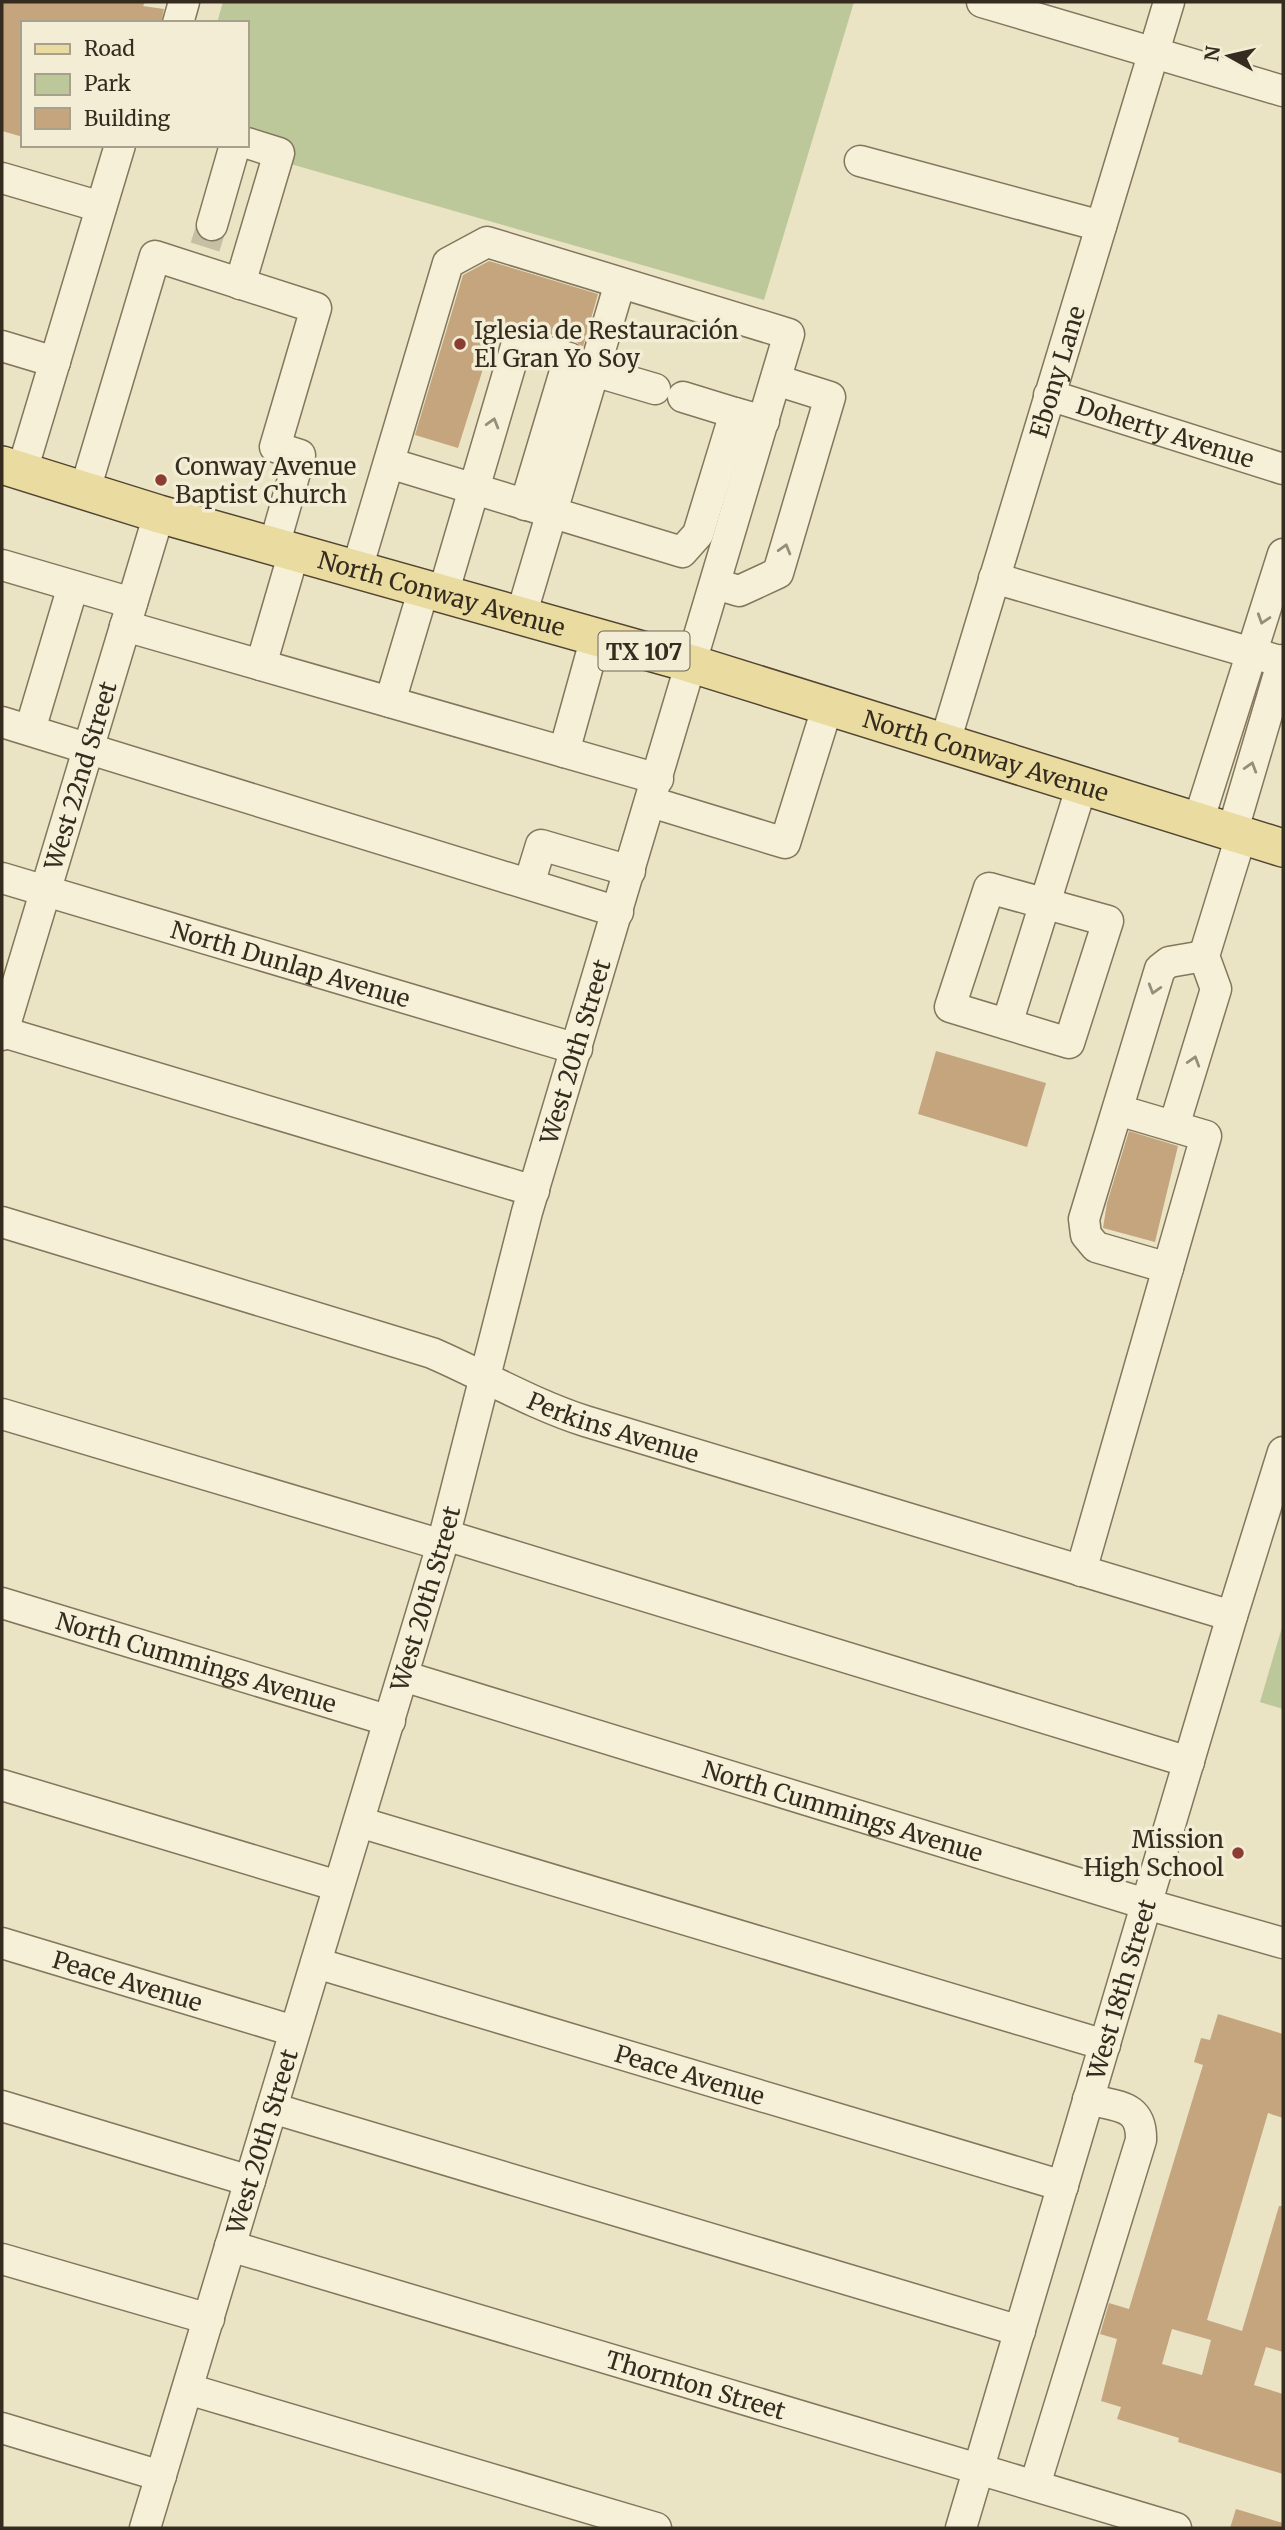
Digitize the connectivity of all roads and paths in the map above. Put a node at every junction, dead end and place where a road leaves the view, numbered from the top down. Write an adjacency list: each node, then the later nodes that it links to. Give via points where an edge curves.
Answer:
1 (184, 2): 4 (street)
2 (982, 2): 5 (street)
3 (1168, 2): 5 (street, Ebony Lane)
4 (179, 21)
5 (1155, 52): 6 (street); 13 (street, Ebony Lane)
6 (1283, 91)
7 (248, 143): 16 (street, via 279,153)
8 (119, 147): 12 (street)
9 (234, 147): 14 (street)
10 (860, 161): 13 (street)
11 (2, 178): 12 (street)
12 (102, 207): 18 (street)
13 (1101, 226): 21 (street, Ebony Lane)
14 (205, 248): 16 (street); 28 (street, via 155,257)
15 (620, 283): 19 (street); 20 (street, West 20th Street, via 789,334); 24 (street, via 487,242 448,263)
16 (240, 284): 33 (street, via 316,308 275,447 300,455)
17 (2, 346): 18 (street)
18 (55, 362): 25 (street)
19 (594, 371): 22 (street); 30 (street)
20 (776, 380): 23 (street, West 20th Street); 38 (street, one-way to 20, via 739,591 778,573 830,397)
21 (1049, 395): 26 (street, Doherty Avenue); 37 (street, Ebony Lane)
22 (735, 413): 23 (street); 29 (street)
23 (764, 421): 31 (street, West 20th Street)
24 (389, 463): 27 (street); 36 (street)
25 (12, 468): 28 (main road, North Conway Avenue / TX 107)
26 (1283, 469)
27 (474, 489): 30 (street); 30 (street, one-way to 30, via 517,343 569,358); 40 (street)
28 (85, 491): 32 (main road, North Conway Avenue / TX 107)
29 (709, 500): 30 (street, via 698,534 681,552); 31 (street)
30 (539, 509): 42 (street)
31 (738, 509): 38 (street, West 20th Street)
32 (159, 514): 33 (main road, North Conway Avenue / TX 107); 41 (street, West 22nd Street)
33 (284, 549): 36 (main road, North Conway Avenue / TX 107); 47 (street)
34 (1283, 554): 44 (street, one-way to 44)
35 (2, 565): 39 (street)
36 (357, 569): 40 (main road, North Conway Avenue / TX 107)
37 (994, 578): 44 (street); 51 (street, Ebony Lane)
38 (716, 584): 46 (street, West 20th Street)
39 (73, 586): 41 (street); 50 (street)
40 (433, 591): 42 (main road, North Conway Avenue / TX 107); 48 (street)
41 (128, 614): 47 (street); 52 (street, West 22nd Street)
42 (521, 616): 43 (main road, North Conway Avenue / TX 107)
43 (596, 637): 46 (main road, North Conway Avenue / TX 107); 53 (street)
44 (1252, 652): 45 (street); 56 (street)
45 (1283, 661): 56 (street, one-way to 45)
46 (692, 664): 49 (main road, North Conway Avenue / TX 107); 55 (street, West 20th Street)
47 (261, 665): 48 (street)
48 (390, 702): 53 (street)
49 (828, 705): 51 (main road, North Conway Avenue / TX 107); 55 (street, via 785,843)
50 (16, 726): 52 (street)
51 (945, 742): 54 (main road, North Conway Avenue / TX 107)
52 (88, 748): 60 (street); 61 (street, West 22nd Street)
53 (564, 752): 55 (street)
54 (1082, 785): 56 (main road, North Conway Avenue / TX 107); 62 (street)
55 (654, 791): 58 (street, West 20th Street)
56 (1224, 830): 57 (main road, North Conway Avenue / TX 107); 64 (street)
57 (1283, 848)
58 (630, 872): 60 (street, via 541,845); 63 (street, West 20th Street)
59 (2, 878): 61 (street, North Dunlap Avenue)
60 (529, 884): 63 (street)
61 (45, 891): 66 (street, West 22nd Street); 67 (street, North Dunlap Avenue)
62 (1045, 903): 65 (street); 65 (street, via 989,888 950,1007); 65 (street, via 1108,921 1069,1043)
63 (618, 912): 67 (street, West 20th Street)
64 (1204, 956): 68 (street, one-way to 68, via 1169,962 1160,969); 69 (street, one-way to 64, via 1216,989)
65 (1007, 1024)
66 (2, 1033): 70 (street)
67 (578, 1049): 70 (street, West 20th Street)
68 (1118, 1110): 69 (street); 72 (street, via 1084,1219 1086,1235 1096,1247)
69 (1174, 1126): 72 (street, via 1206,1136)
70 (534, 1191): 73 (street, West 20th Street)
71 (2, 1222): 73 (street, Perkins Avenue, via 397,1341)
72 (1168, 1268): 77 (street)
73 (486, 1376): 76 (street, West 20th Street); 77 (street, Perkins Avenue, via 562,1414)
74 (2, 1414): 76 (street)
75 (1283, 1452): 79 (street, West 18th Street)
76 (443, 1540): 80 (street, West 20th Street); 82 (street)
77 (1081, 1570): 79 (street, Perkins Avenue)
78 (2, 1603): 81 (street, North Cummings Avenue)
79 (1232, 1616): 82 (street, West 18th Street)
80 (403, 1676): 81 (street, West 20th Street); 86 (street, North Cummings Avenue)
81 (390, 1721): 84 (street, West 20th Street)
82 (1189, 1762): 86 (street, West 18th Street)
83 (2, 1785): 85 (street)
84 (359, 1822): 85 (street, West 20th Street); 91 (street)
85 (338, 1886): 89 (street, West 20th Street)
86 (1146, 1904): 88 (street, North Cummings Avenue); 91 (street, West 18th Street)
87 (2, 1943): 90 (street, Peace Avenue)
88 (1283, 1943)
89 (316, 1963): 90 (street, West 20th Street); 96 (street, Peace Avenue)
90 (294, 2031): 94 (street, West 20th Street)
91 (1105, 2045): 92 (street, West 18th Street)
92 (1088, 2098): 96 (street, West 18th Street); 105 (street, via 1132,2112 1141,2124 1141,2140)
93 (2, 2106): 95 (street)
94 (272, 2108): 95 (street, West 20th Street); 100 (street)
95 (250, 2181): 97 (street, West 20th Street)
96 (1063, 2186): 100 (street, West 18th Street)
97 (230, 2246): 99 (street, West 20th Street); 103 (street, Thornton Street)
98 (2, 2259): 99 (street)
99 (209, 2319): 101 (street, West 20th Street)
100 (1020, 2330): 103 (street, West 18th Street)
101 (188, 2389): 104 (street, West 20th Street); 108 (street)
102 (2, 2428): 104 (street)
103 (979, 2468): 105 (street, Thornton Street); 109 (street, West 18th Street)
104 (161, 2476): 107 (street, West 20th Street)
105 (1035, 2486): 106 (street, Thornton Street)
106 (1168, 2526)
107 (145, 2528)
108 (656, 2528)
109 (961, 2528)

